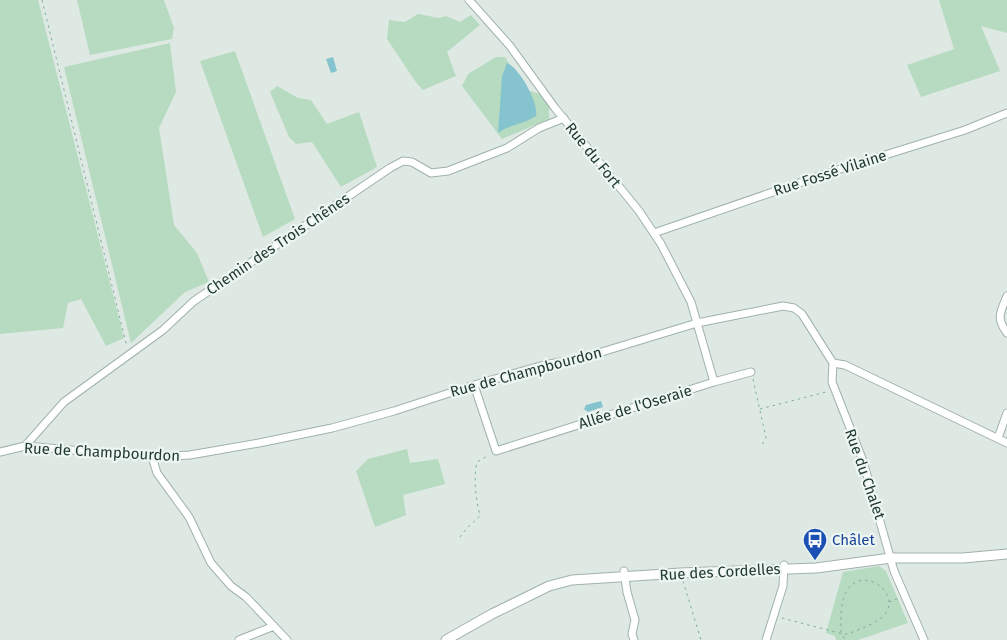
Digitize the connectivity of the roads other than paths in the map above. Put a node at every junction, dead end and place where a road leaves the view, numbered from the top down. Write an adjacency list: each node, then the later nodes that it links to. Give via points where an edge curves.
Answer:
1 (468, 0): 3 (street, Rue du Fort, via 510,46)
2 (1007, 113): 4 (street, Rue Fossé Vilaine, via 965,130)
3 (564, 118): 4 (street, Rue du Fort); 15 (street, Chemin des Trois Chênes, via 539,128 507,148 448,172 431,173 412,162 403,161 390,168 194,301 163,330 64,402)
4 (654, 233): 6 (street, Rue du Fort, via 691,302)
5 (1007, 296): 7 (street, via 999,321)
6 (697, 322): 8 (street, Rue de Champbourdon, via 783,306 794,308 811,326); 10 (street); 11 (street, Rue de Champbourdon, via 582,358)
7 (1007, 333)
8 (833, 363): 13 (street, via 845,365); 19 (street, Rue du Chalet, via 832,382 863,462)
9 (751, 372): 10 (street, Allée de l'Oseraie)
10 (714, 382): 11 (street, Allée de l'Oseraie, via 496,451)
11 (474, 385): 17 (street, Rue de Champbourdon, via 332,428 190,455)
12 (1007, 413): 13 (street)
13 (998, 438): 14 (street)
14 (1007, 442)
15 (25, 446): 16 (street, Rue de Champbourdon); 17 (street, Rue de Champbourdon)
16 (0, 452)
17 (152, 457): 22 (street, via 156,473 188,517 211,563)
18 (1007, 554): 19 (street, Rue des Cordelles)
19 (891, 558): 20 (street, Rue des Cordelles, via 816,568); 28 (street, Rue du Chalet)
20 (784, 567): 21 (street, Rue des Cordelles); 27 (street, via 783,586)
21 (624, 574): 25 (street, Rue des Cordelles, via 549,586); 26 (street, via 635,620)
22 (274, 626): 23 (street); 24 (street)
23 (240, 640)
24 (287, 640)
25 (446, 640)
26 (634, 640)
27 (766, 640)
28 (924, 640)

